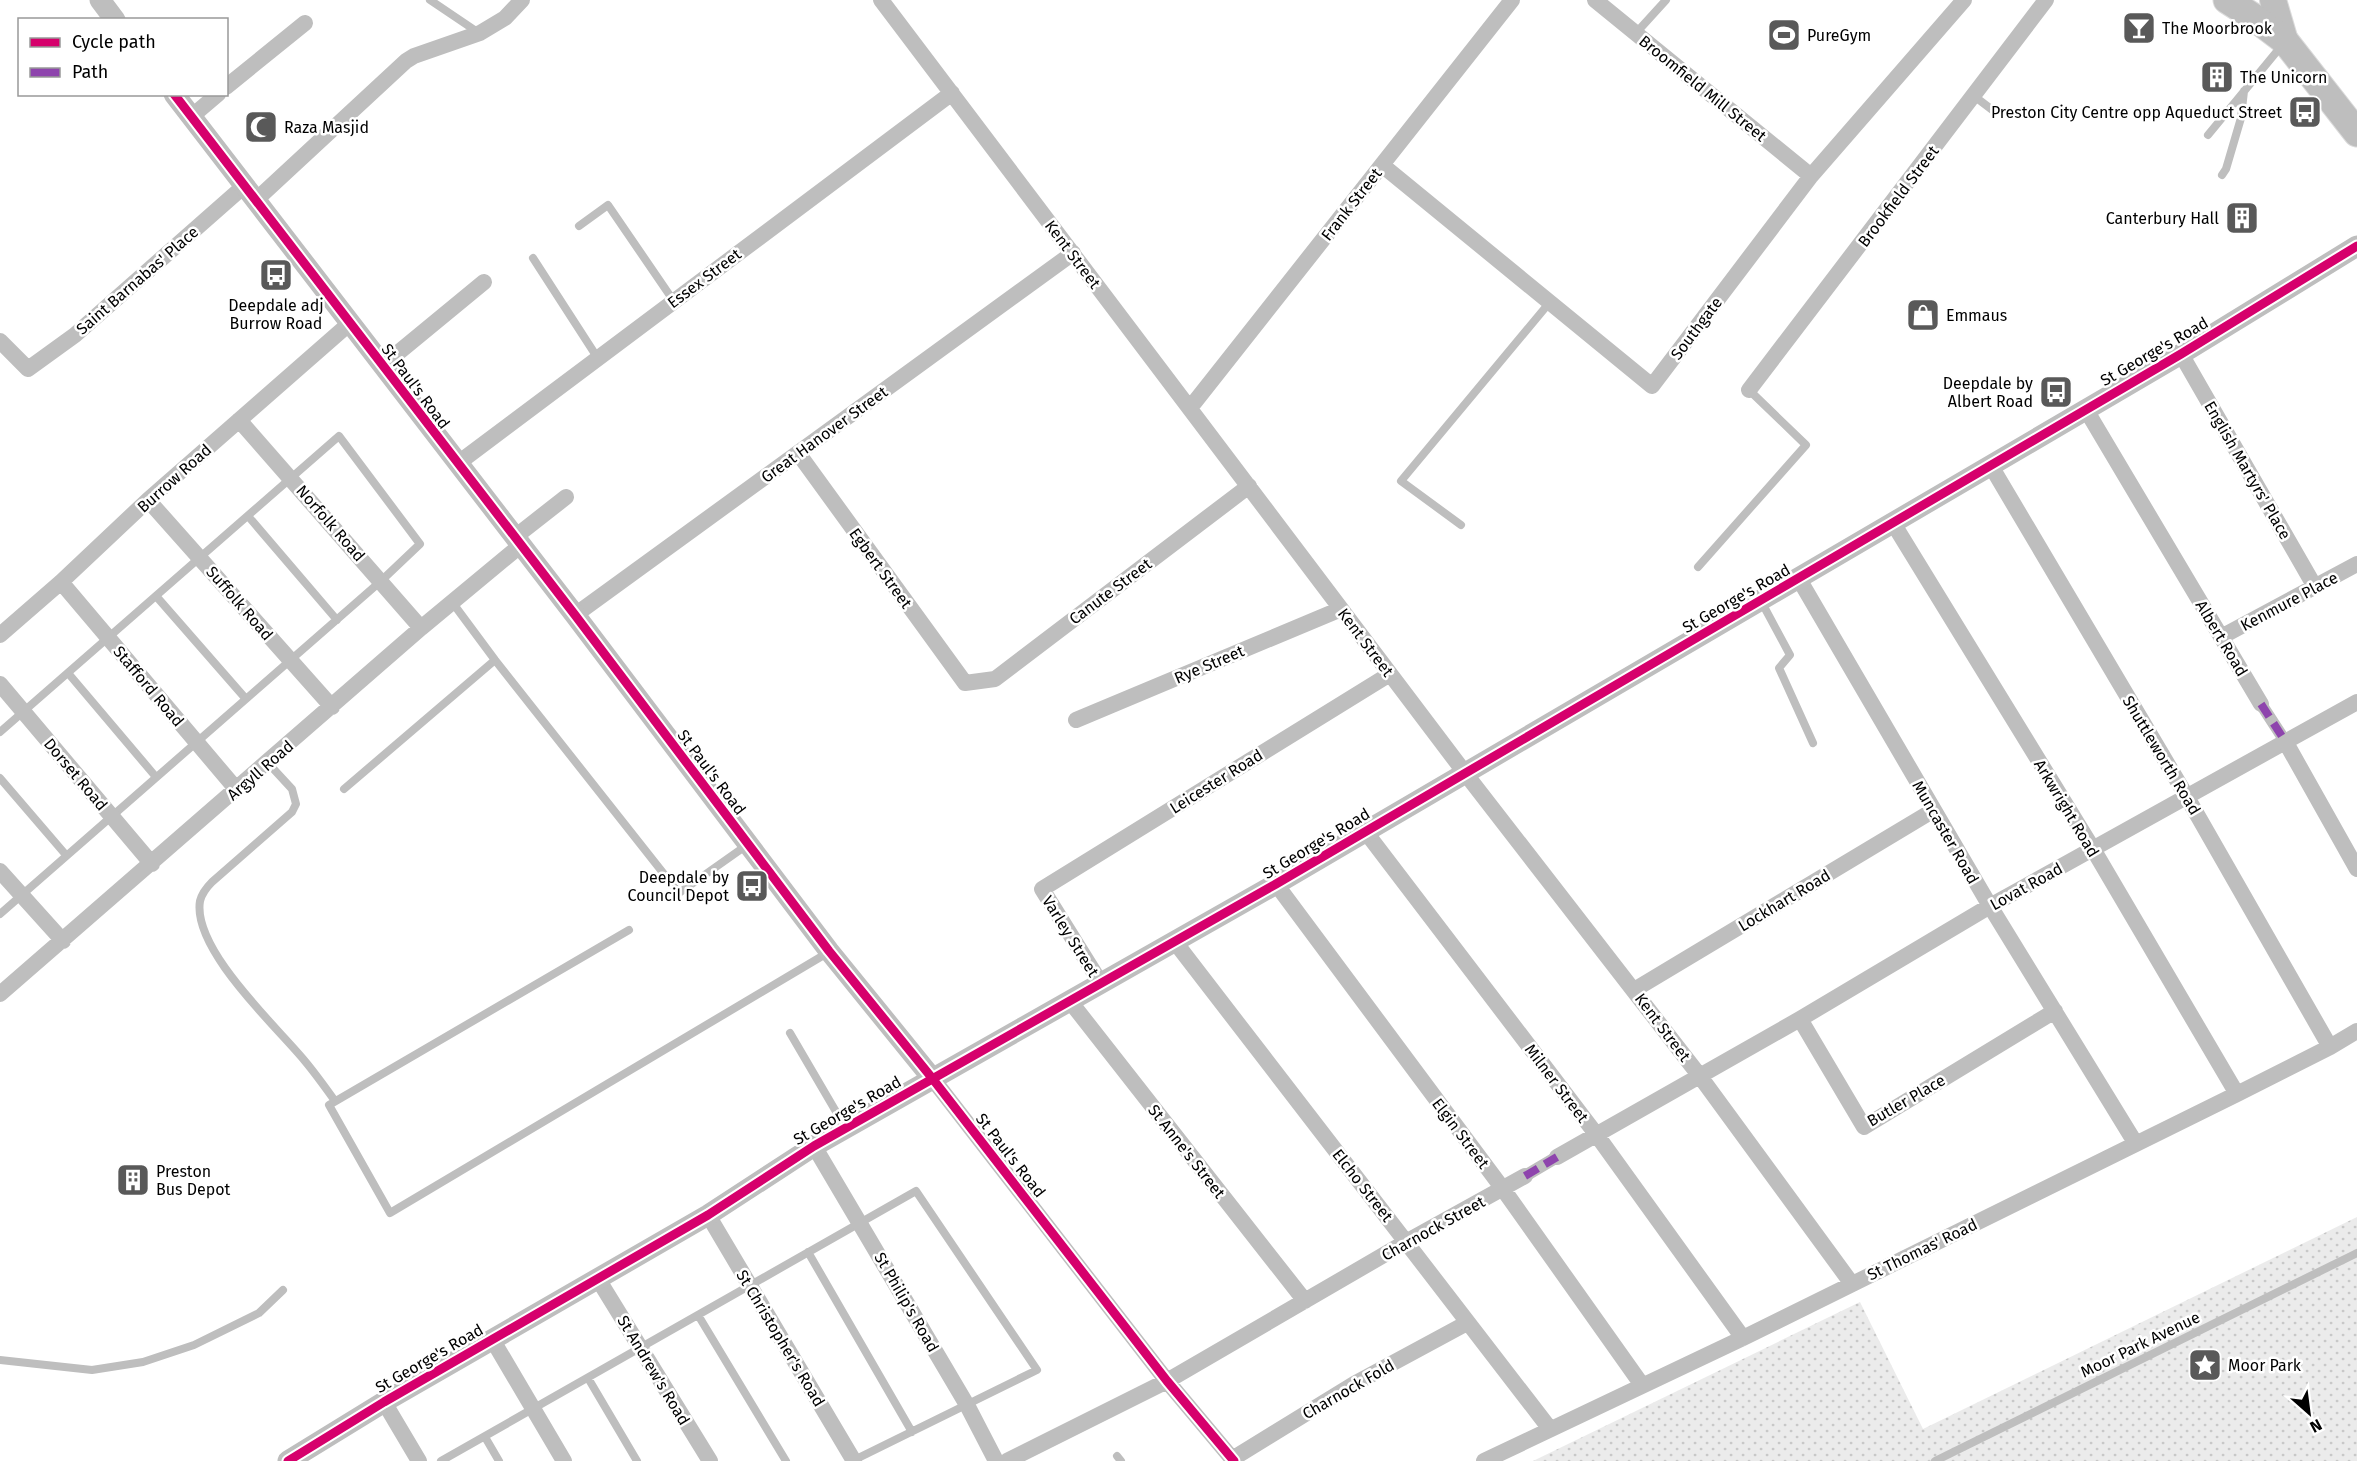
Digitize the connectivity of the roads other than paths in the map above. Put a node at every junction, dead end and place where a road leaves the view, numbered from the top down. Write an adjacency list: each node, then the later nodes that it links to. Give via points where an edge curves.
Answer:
1 (100, 0): 12 (street)
2 (430, 0): 14 (lane)
3 (522, 0): 14 (street, Saint Barnabas' Place, via 505,18)
4 (881, 0): 19 (street, Kent Street)
5 (1512, 0): 27 (street, Frank Street)
6 (1595, 0): 15 (street, Broomfield Mill Street)
7 (1666, 0): 15 (lane)
8 (1964, 0): 29 (street, Southgate)
9 (2046, 0): 22 (street, Brookfield Street)
10 (2227, 0): 16 (highway)
11 (2273, 0): 16 (main road)
12 (114, 18)
13 (305, 23): 17 (street)
14 (480, 33): 30 (street, Saint Barnabas' Place, via 414,56)
15 (1636, 33): 29 (street, Broomfield Mill Street)
16 (2285, 41): 18 (lane); 25 (highway)
17 (228, 85)
18 (2244, 91): 26 (lane); 28 (lane, via 2241,118)
19 (951, 93): 33 (street, Kent Street); 36 (street, Essex Street)
20 (175, 96): 24 (street, St Paul's Road)
21 (216, 96): 24 (street)
22 (1974, 96): 23 (lane); 43 (street, Brookfield Street)
23 (1995, 112)
24 (191, 117): 30 (street, St Paul's Road)
25 (2357, 133)
26 (2208, 135)
27 (1382, 165): 37 (street, Southgate); 44 (street, Frank Street)
28 (2222, 175)
29 (1811, 177): 37 (street, Southgate, via 1652,386)
30 (249, 194): 38 (street, St Paul's Road); 39 (street, Saint Barnabas' Place, via 28,369)
31 (579, 226): 36 (lane, via 608,206)
32 (2357, 246): 40 (street, St George's Road)
33 (1072, 253): 44 (street, Kent Street); 47 (street, Great Hanover Street)
34 (533, 258): 41 (lane)
35 (484, 282): 42 (street)
36 (673, 300): 41 (street, Essex Street)
37 (1550, 303): 56 (lane, via 1401,481)
38 (344, 315): 42 (street, St Paul's Road); 46 (street, Burrow Road)
39 (0, 341)
40 (2181, 354): 45 (street, St George's Road); 64 (street, English Martyrs' Place)
41 (597, 357): 48 (street, Essex Street)
42 (382, 366): 48 (street, St Paul's Road)
43 (1749, 390): 60 (lane, via 1806,445)
44 (1190, 408): 51 (street, Kent Street)
45 (2085, 408): 49 (street, St George's Road); 74 (street, Albert Road)
46 (239, 420): 50 (street, Norfolk Road); 53 (street, Burrow Road)
47 (798, 453): 69 (street, Great Hanover Street); 79 (street, Egbert Street)
48 (457, 464): 57 (street, St Paul's Road)
49 (1991, 466): 55 (street, St George's Road); 97 (street, Shuttleworth Road)
50 (291, 477): 54 (lane); 62 (street, Norfolk Road); 62 (lane, via 339,436 420,544)
51 (1249, 486): 68 (street, Kent Street); 79 (street, Canute Street, via 995,679)
52 (566, 497): 57 (street, Argyll Road)
53 (148, 500): 58 (street, Suffolk Road); 63 (street, Burrow Road)
54 (248, 516): 58 (lane); 70 (lane)
55 (1893, 523): 61 (street, St George's Road); 102 (street, Arkwright Road)
56 (1461, 525)
57 (518, 541): 67 (street, Argyll Road); 69 (street, St Paul's Road)
58 (200, 557): 65 (lane); 76 (street, Suffolk Road)
59 (2357, 564): 64 (street, Kenmure Place)
60 (1698, 567)
61 (1798, 579): 66 (street, St George's Road); 98 (street, Muncaster Road)
62 (381, 581): 70 (lane); 71 (street, Norfolk Road)
63 (61, 582): 72 (street, Burrow Road); 73 (street, Stafford Road)
64 (2315, 587): 74 (street, Kenmure Place)
65 (156, 596): 73 (lane); 81 (lane)
66 (1761, 600): 90 (lane, via 1790,656 1779,668); 92 (street, St George's Road)
67 (452, 602): 71 (street, Argyll Road); 75 (lane)
68 (1341, 609): 78 (street, Kent Street); 86 (street, Rye Street)
69 (575, 615): 101 (street, St Paul's Road)
70 (337, 620): 76 (lane)
71 (421, 628): 84 (street, Argyll Road)
72 (0, 635)
73 (109, 638): 77 (lane); 88 (street, Stafford Road)
74 (2221, 638): 83 (street, Albert Road)
75 (495, 660): 95 (lane); 101 (lane, via 679,894)
76 (290, 661): 81 (lane); 84 (street, Suffolk Road)
77 (68, 673): 85 (lane); 93 (lane)
78 (1390, 674): 92 (street, Kent Street); 108 (street, Leicester Road)
79 (965, 683)
80 (0, 684): 85 (street, Dorset Road)
81 (246, 699): 88 (lane)
82 (2357, 702): 89 (street, Lovat Road)
83 (2260, 704): 89 (street, Albert Road)
84 (332, 707): 91 (street, Argyll Road)
85 (23, 711): 87 (lane); 99 (street, Dorset Road)
86 (1076, 720)
87 (0, 732)
88 (196, 741): 93 (lane); 96 (street, Stafford Road)
89 (2285, 741): 97 (street, Lovat Road); 105 (street, Albert Road)
90 (1813, 743)
91 (268, 763): 96 (street, Argyll Road); 128 (lane, via 292,789 296,804 292,812 212,882 202,894 201,916 208,937 235,984 304,1060)
92 (1465, 773): 100 (street, St George's Road); 117 (street, Kent Street)
93 (156, 777): 99 (lane)
94 (0, 778): 103 (lane)
95 (344, 789)
96 (237, 790): 104 (street, Argyll Road)
97 (2187, 797): 102 (street, Lovat Road); 124 (street, Shuttleworth Road)
98 (1935, 810): 110 (street, Muncaster Road); 117 (street, Lockhart Road)
99 (112, 816): 103 (lane); 104 (street, Dorset Road)
100 (1365, 831): 107 (street, St George's Road); 130 (street, Milner Street)
101 (748, 845): 115 (street, St Paul's Road)
102 (2092, 849): 110 (street, Lovat Road); 127 (street, Arkwright Road)
103 (66, 855): 109 (lane)
104 (152, 864): 113 (street, Argyll Road)
105 (2357, 869)
106 (0, 872): 109 (street)
107 (1276, 884): 114 (street, St George's Road); 135 (street, Elgin Street)
108 (1042, 889): 116 (street, Varley Street)
109 (22, 896): 111 (lane); 113 (street)
110 (1990, 906): 120 (street, Muncaster Road); 121 (street, Lovat Road)
111 (0, 914)
112 (629, 930): 128 (lane)
113 (63, 941): 118 (street, Argyll Road)
114 (1175, 942): 116 (street, St George's Road); 138 (street, Elcho Street)
115 (829, 951): 126 (street, St Paul's Road); 128 (lane, via 390,1213 329,1105)
116 (1100, 982): 119 (street, St George's Road)
117 (1635, 990): 125 (street, Kent Street)
118 (0, 994)
119 (1069, 1000): 126 (street, St George's Road); 145 (street, St Anne's Street)
120 (2055, 1011): 121 (street, Butler Place, via 1864,1127); 131 (street, Muncaster Road)
121 (1800, 1019): 125 (street, Lovat Road)
122 (2357, 1031): 124 (street, St Thomas' Road)
123 (790, 1033): 129 (lane)
124 (2330, 1047): 127 (street, St Thomas' Road)
125 (1699, 1075): 130 (street, Charnock Street); 142 (street, Kent Street)
126 (932, 1078): 129 (street, St George's Road); 153 (street, St Paul's Road)
127 (2237, 1094): 131 (street, St Thomas' Road)
128 (335, 1101)
129 (845, 1127): 132 (street, St George's Road)
130 (1596, 1134): 133 (street, Charnock Street); 148 (street, Milner Street)
131 (2136, 1143): 142 (street, St Thomas' Road)
132 (814, 1146): 136 (street, St George's Road); 137 (street, St Philip's Road)
133 (1557, 1157): 134 (street, Charnock Street)
134 (1525, 1176): 135 (street, Charnock Street)
135 (1503, 1189): 138 (street, Charnock Street); 154 (street, Elgin Street)
136 (708, 1215): 141 (street, St George's Road); 143 (street, St Christopher's Road)
137 (861, 1222): 139 (lane); 156 (street, St Philip's Road); 156 (lane, via 916,1191 1037,1370)
138 (1406, 1242): 145 (street, Charnock Street); 147 (street, Elcho Street)
139 (808, 1252): 143 (lane); 159 (lane)
140 (2357, 1253): 174 (lane, Moor Park Avenue)
141 (598, 1279): 149 (street, St George's Road); 150 (street, St Andrew's Road)
142 (1852, 1284): 148 (street, St Thomas' Road)
143 (750, 1285): 146 (lane); 170 (street, St Christopher's Road)
144 (282, 1290): 151 (lane, via 259,1313 194,1345 143,1362 92,1370)
145 (1305, 1301): 153 (street, Charnock Street)
146 (698, 1315): 150 (lane); 169 (lane)
147 (1467, 1323): 158 (street, Elcho Street); 161 (street, Charnock Fold, via 1354,1384)
148 (1743, 1338): 154 (street, St Thomas' Road)
149 (492, 1339): 155 (street, St George's Road); 157 (street)
150 (641, 1347): 152 (lane); 168 (street, St Andrew's Road)
151 (0, 1360)
152 (588, 1378): 157 (lane); 167 (lane)
153 (1167, 1381): 161 (street, St Paul's Road); 172 (street, Charnock Street)
154 (1642, 1385): 158 (street, St Thomas' Road)
155 (384, 1402): 162 (street, St George's Road); 163 (street)
156 (967, 1405): 159 (lane); 171 (street, St Philip's Road)
157 (534, 1408): 160 (lane); 166 (street)
158 (1550, 1428): 173 (street, St Thomas' Road)
159 (912, 1431): 170 (lane)
160 (485, 1437): 164 (lane); 165 (lane)
161 (1233, 1460)
162 (288, 1461)
163 (419, 1461)
164 (441, 1461)
165 (499, 1461)
166 (564, 1461)
167 (637, 1461)
168 (710, 1461)
169 (786, 1461)
170 (853, 1461)
171 (996, 1461)
172 (1006, 1461)
173 (1484, 1461)
174 (1935, 1461)

